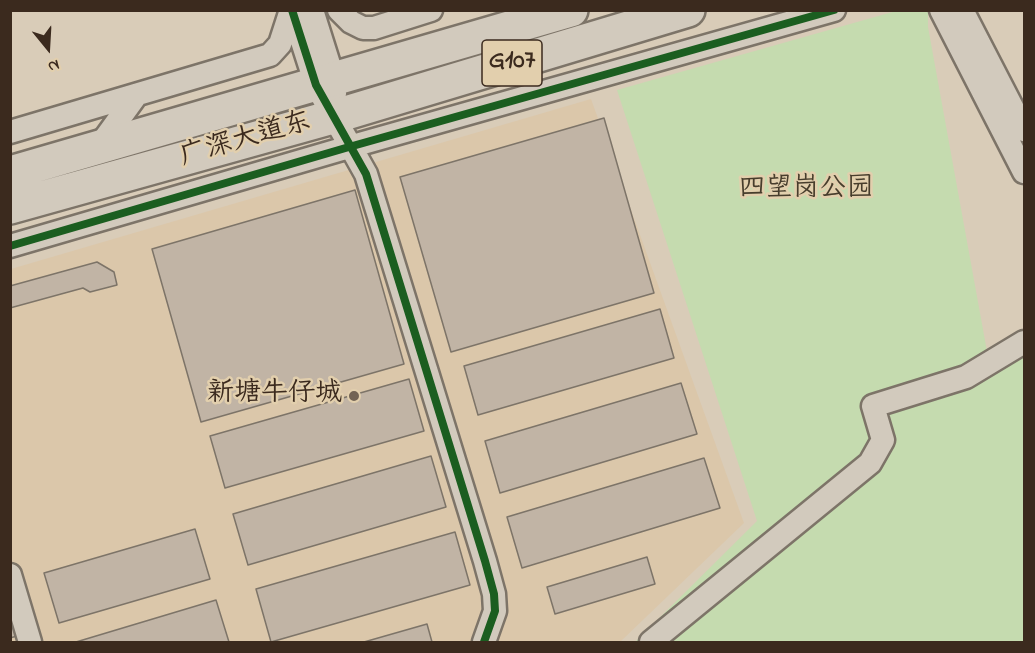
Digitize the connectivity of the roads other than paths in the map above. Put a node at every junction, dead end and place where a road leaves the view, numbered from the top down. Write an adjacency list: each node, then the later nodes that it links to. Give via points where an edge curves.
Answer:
1 (292, 10): 10 (street); 11 (street, via 280,44 270,55)
2 (312, 10): 10 (street)
3 (339, 10): 4 (street, via 351,22 374,28)
4 (431, 10)
5 (571, 10): 10 (highway, 广深大道东 / G107)
6 (688, 10): 12 (highway, 广深大道东 / G107)
7 (834, 10): 15 (street)
8 (941, 10): 17 (street)
9 (962, 10): 13 (street)
10 (325, 82): 12 (street); 16 (highway, 广深大道东 / G107)
11 (135, 97): 14 (street); 16 (street)
12 (336, 116): 15 (street); 19 (highway, 广深大道东 / G107)
13 (1024, 130)
14 (10, 132)
15 (349, 147): 20 (street); 24 (street, via 366,174 492,584 495,611)
16 (98, 148): 18 (highway, 广深大道东 / G107)
17 (1024, 172)
18 (10, 173)
19 (10, 207)
20 (10, 246)
21 (1024, 342): 25 (street, via 966,377 873,406 883,440 870,463)
22 (10, 575): 23 (street)
23 (30, 642)
24 (484, 642)
25 (651, 642)

